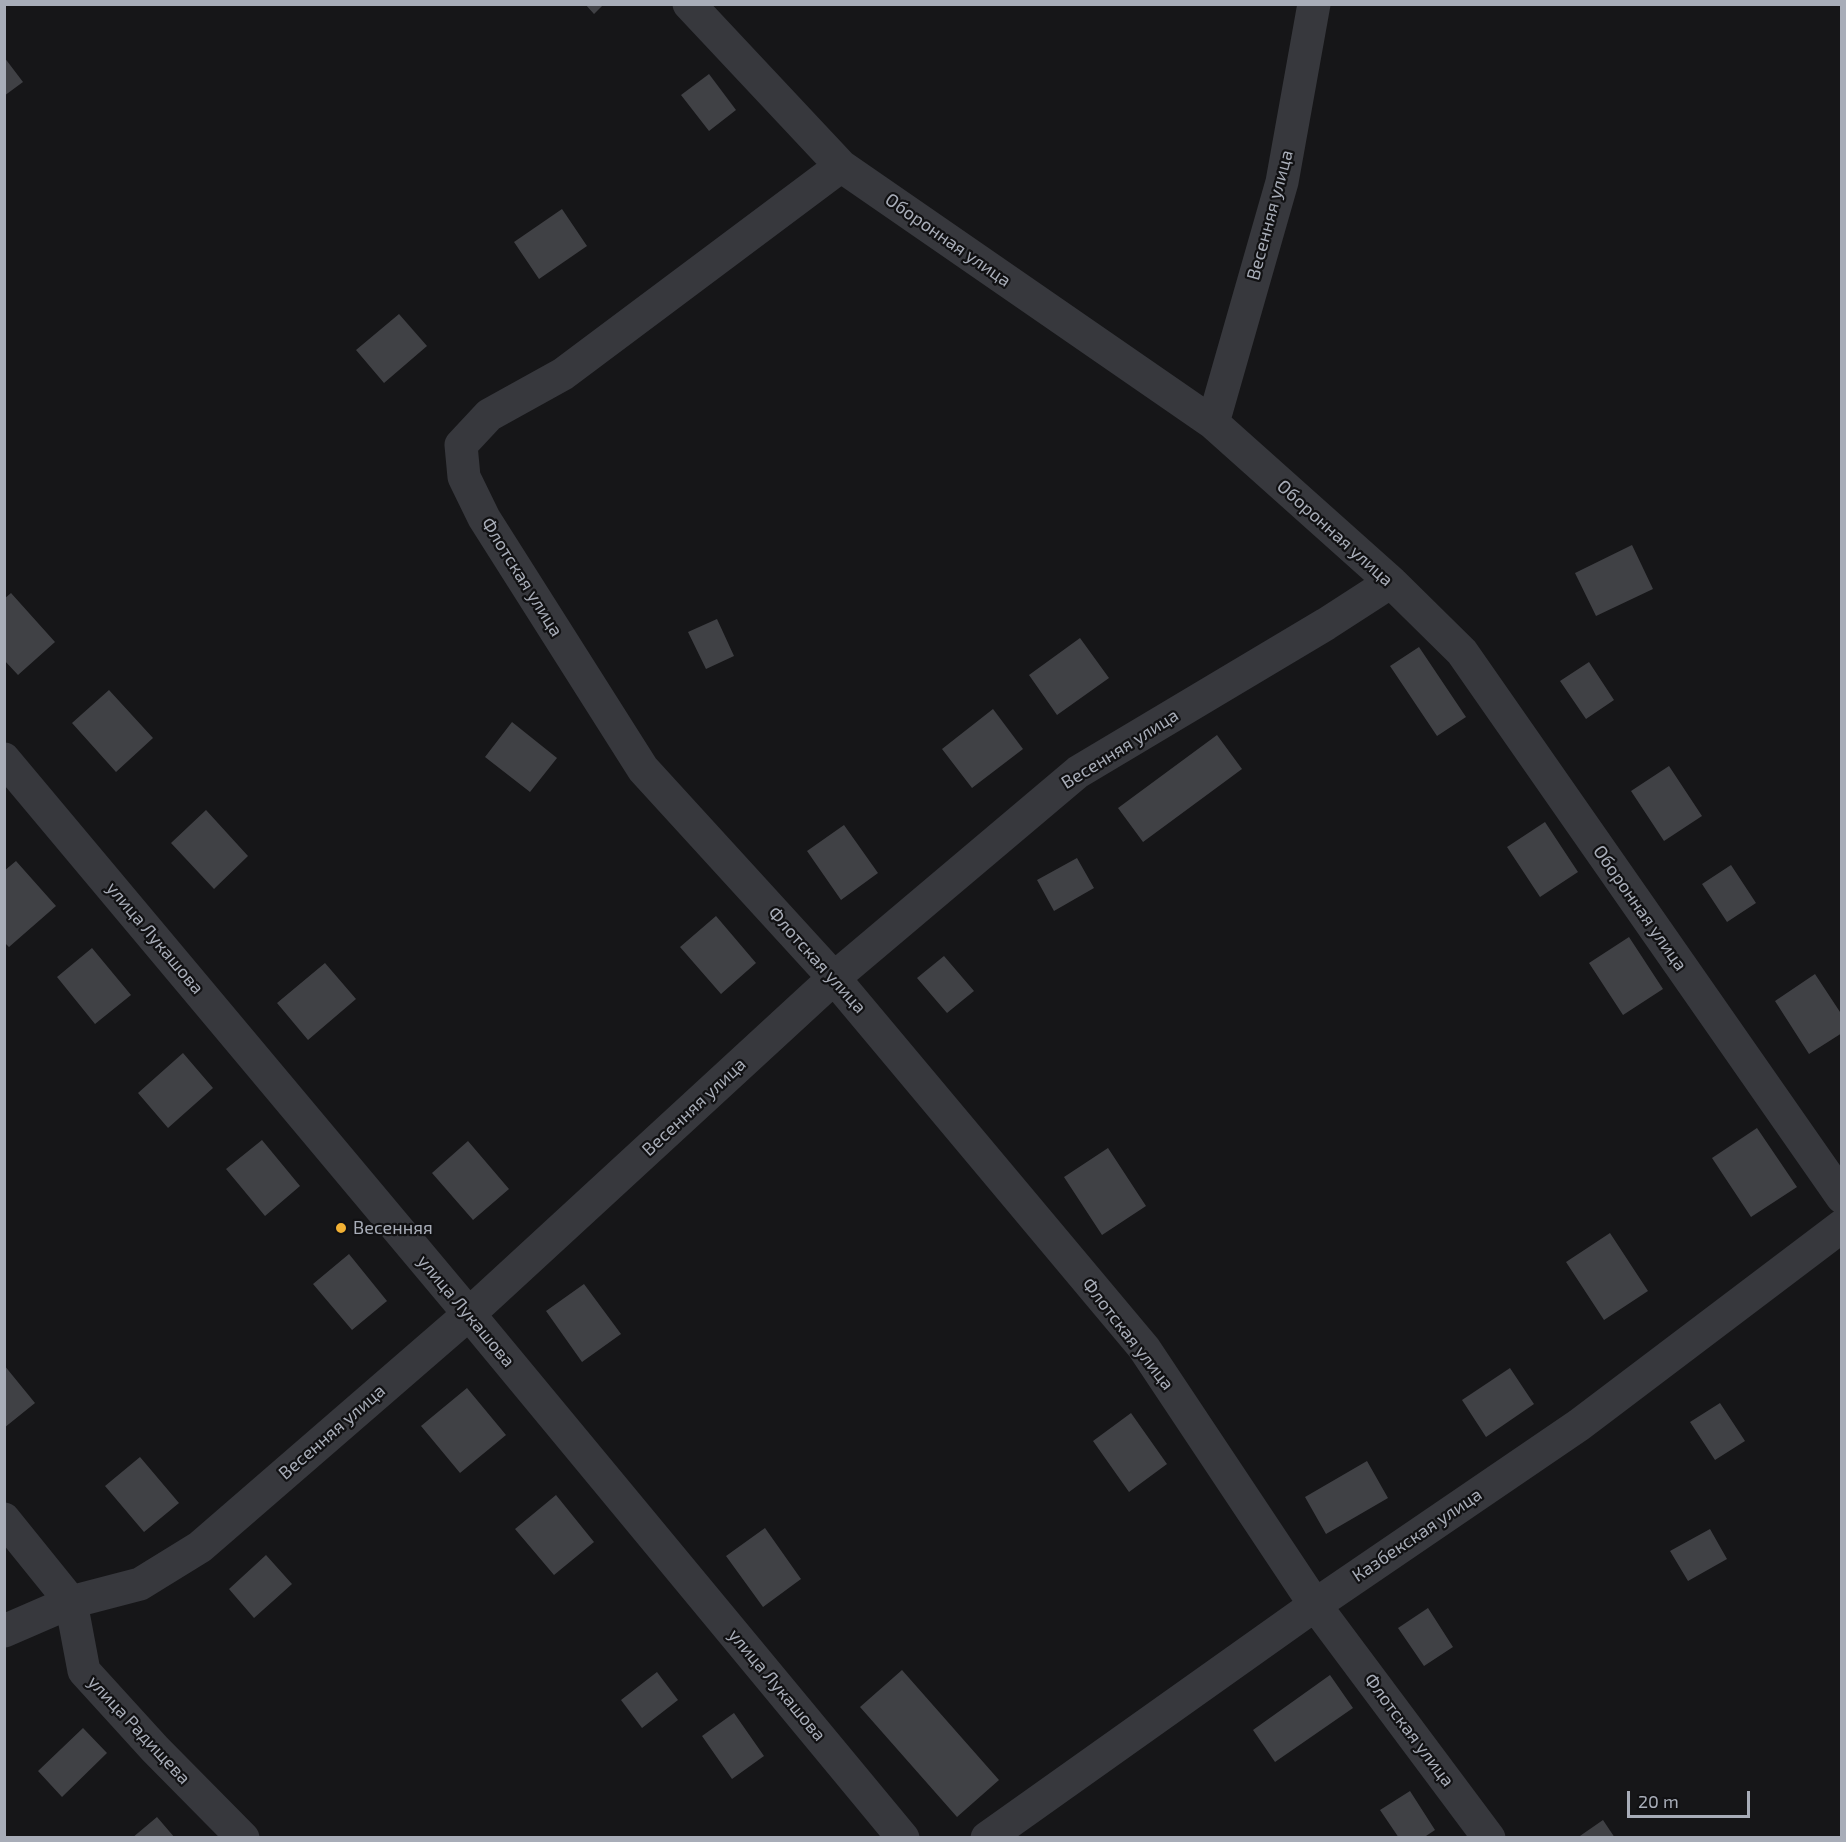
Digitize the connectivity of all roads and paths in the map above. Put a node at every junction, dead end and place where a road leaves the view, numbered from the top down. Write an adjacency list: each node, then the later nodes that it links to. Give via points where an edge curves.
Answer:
1 (688, 4): 3 (street, Оборонная улица)
2 (1314, 4): 4 (street, Весенняя улица, via 1282,182)
3 (841, 166): 4 (street, Оборонная улица); 7 (street, Флотская улица, via 563,374 489,415 461,445 464,477 484,518 643,769)
4 (1213, 423): 5 (street, Оборонная улица)
5 (1390, 582): 7 (street, Весенняя улица, via 1078,772); 8 (street, Оборонная улица, via 1462,652)
6 (4, 759): 10 (street, улица Лукашова)
7 (834, 978): 10 (street, Весенняя улица); 13 (street, Флотская улица, via 1144,1348)
8 (1842, 1197)
9 (1842, 1226): 13 (street, Казбекская улица, via 1579,1425)
10 (469, 1314): 12 (street, Весенняя улица, via 200,1547 140,1584); 16 (street, улица Лукашова)
11 (4, 1519): 12 (street, улица Радищева)
12 (71, 1602): 14 (street, Весенняя улица); 15 (street, улица Радищева, via 84,1671)
13 (1316, 1605): 17 (street, Казбекская улица); 18 (street, Флотская улица)
14 (4, 1631)
15 (243, 1838)
16 (903, 1838)
17 (987, 1838)
18 (1489, 1838)

